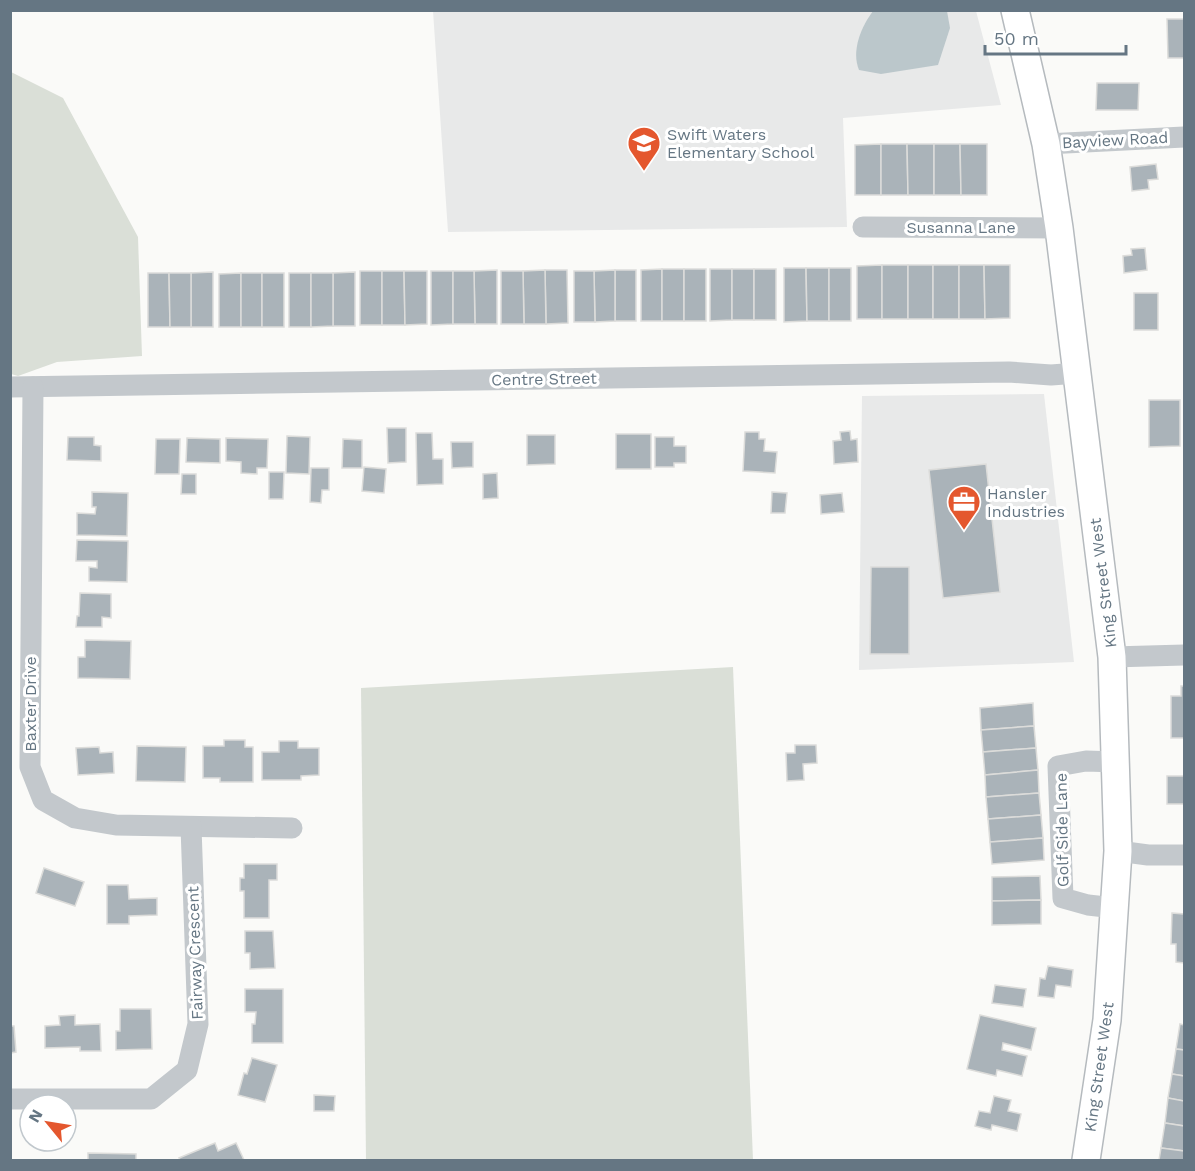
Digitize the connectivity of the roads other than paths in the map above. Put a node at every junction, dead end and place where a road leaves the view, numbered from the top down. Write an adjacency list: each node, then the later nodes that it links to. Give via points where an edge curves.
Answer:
1 (1015, 10): 3 (main road, King Street West)
2 (1185, 136): 3 (street, Bayview Road)
3 (1046, 144): 5 (main road, King Street West)
4 (863, 227): 5 (street, Susanna Lane)
5 (1059, 228): 6 (main road, King Street West)
6 (1078, 373): 8 (street, Centre Street); 10 (main road, King Street West)
7 (10, 387): 8 (street, Centre Street)
8 (33, 387): 11 (street, Baxter Drive)
9 (1185, 655): 10 (street)
10 (1112, 657): 12 (main road, King Street West)
11 (20, 695): 13 (street, Baxter Drive, via 30,766 43,800 75,818 116,825)
12 (1116, 762): 15 (main road, King Street West); 17 (street, Golf Side Lane, via 1086,761 1058,766 1063,898)
13 (191, 827): 14 (street, Baxter Drive); 18 (street, Fairway Crescent, via 198,1024 187,1070 152,1099)
14 (292, 828)
15 (1118, 851): 16 (street); 17 (main road, King Street West)
16 (1185, 855)
17 (1115, 908): 19 (main road, King Street West, via 1107,1020)
18 (10, 1099)
19 (1086, 1161)

